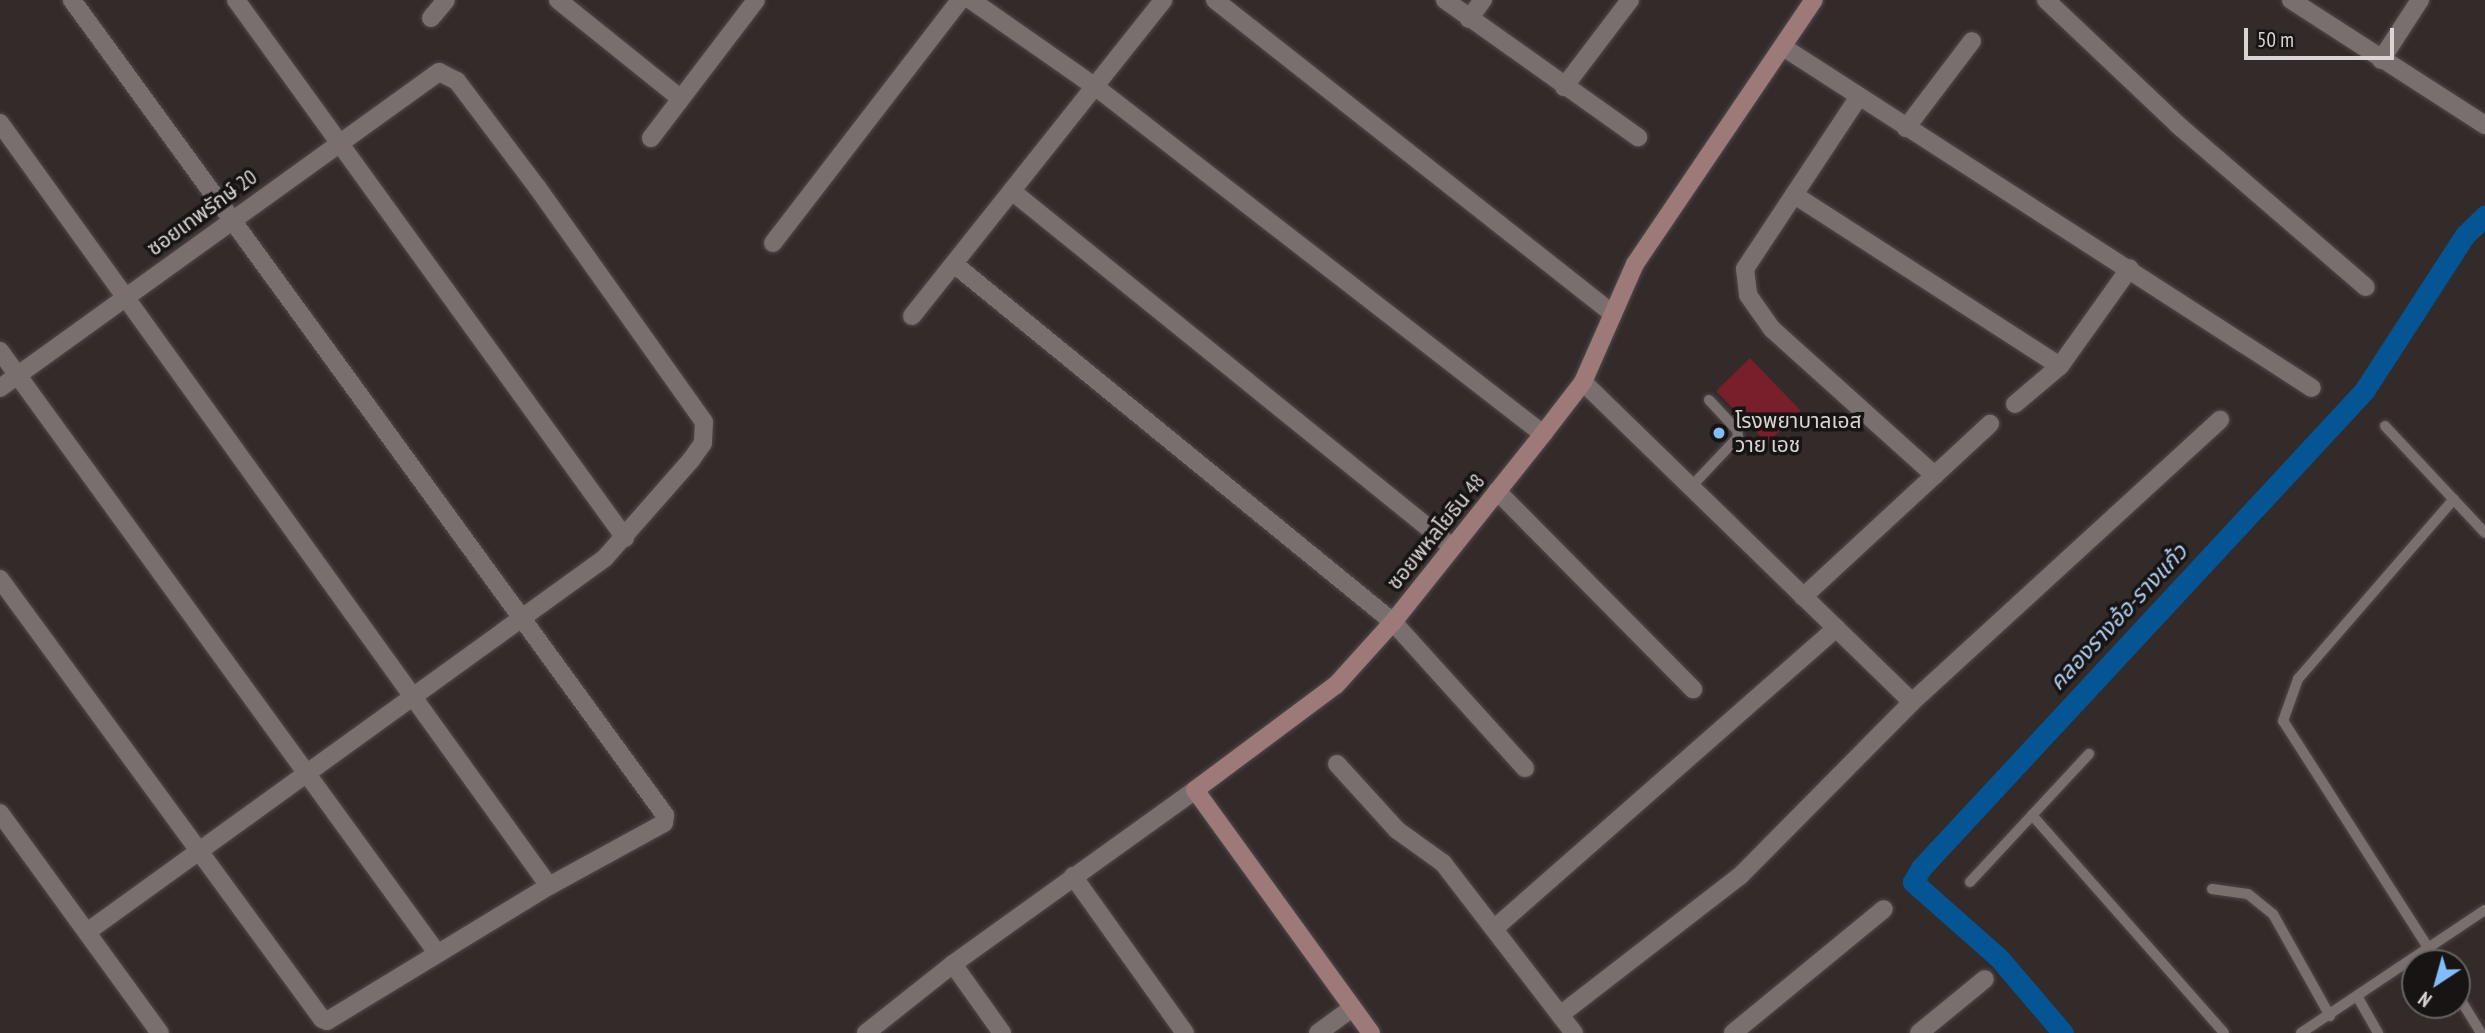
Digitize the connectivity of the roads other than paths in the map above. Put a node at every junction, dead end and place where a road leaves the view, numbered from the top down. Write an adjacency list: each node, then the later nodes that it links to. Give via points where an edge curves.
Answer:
1 (72, 0): 36 (street)
2 (236, 0): 33 (street)
3 (446, 0): 18 (street)
4 (558, 0): 26 (street)
5 (756, 0): 26 (street)
6 (960, 0): 37 (street)
7 (971, 0): 25 (street)
8 (1163, 0): 25 (street)
9 (1215, 0): 42 (street)
10 (1445, 0): 19 (street)
11 (1483, 0): 19 (street)
12 (1630, 0): 24 (street)
13 (1814, 0): 22 (street, ซอยพหลโยธิน 48)
14 (2046, 0): 40 (street, via 2178,125)
15 (2291, 0): 20 (street)
16 (2320, 0): 20 (street)
17 (2420, 0): 23 (street)
18 (431, 18)
19 (1469, 19): 24 (street)
20 (2325, 22): 23 (street)
21 (1972, 41): 30 (street)
22 (1783, 47): 27 (street); 42 (street, ซอยพหลโยธิน 48, via 1634,264)
23 (2381, 60): 29 (street)
24 (1564, 87): 31 (street)
25 (1097, 88): 34 (street); 55 (street)
26 (680, 98): 32 (street)
27 (1857, 98): 30 (street); 35 (street)
28 (0, 123): 41 (street)
29 (2484, 123)
30 (1906, 128): 39 (street)
31 (1638, 137)
32 (651, 138)
33 (341, 141): 36 (street, ซอยเทพรักษ์ 20); 61 (street); 61 (street, ซอยเทพรักษ์ 20, via 431,74 439,72 457,81 704,422 703,443)
34 (1013, 192): 38 (street); 62 (street)
35 (1796, 196): 45 (street); 56 (street, via 1745,269 1748,295 1772,329)
36 (233, 218): 41 (street, ซอยเทพรักษ์ 20); 65 (street)
37 (773, 243)
38 (954, 264): 43 (street); 66 (street)
39 (2130, 268): 45 (street); 49 (street)
40 (2366, 287)
41 (127, 295): 46 (street, ซอยเทพรักษ์ 20); 69 (street)
42 (1613, 314): 47 (street, ซอยพหลโยธิน 48)
43 (912, 316)
44 (0, 351): 46 (street)
45 (2060, 366): 51 (street)
46 (18, 376): 48 (street, ซอยเทพรักษ์ 20); 74 (street)
47 (1583, 382): 55 (street, ซอยพหลโยธิน 48); 57 (street)
48 (0, 388)
49 (2312, 388)
50 (1709, 400): 57 (lane, via 1737,430 1738,437)
51 (2015, 404)
52 (2220, 420): 70 (street)
53 (1990, 424): 56 (street)
54 (2385, 426): 59 (lane)
55 (1543, 434): 58 (street, ซอยพหลโยธิน 48)
56 (1935, 476): 64 (street)
57 (1689, 489): 64 (street)
58 (1497, 491): 62 (street, ซอยพหลโยธิน 48); 68 (street)
59 (2454, 499): 60 (lane); 87 (lane, via 2298,679 2283,721)
60 (2485, 533)
61 (625, 538): 65 (street)
62 (1451, 546): 66 (street, ซอยพหลโยธิน 48)
63 (0, 579): 78 (street)
64 (1803, 597): 67 (street)
65 (521, 618): 69 (street); 81 (street, via 665,815 659,827)
66 (1393, 622): 73 (street); 75 (street, ซอยพหลโยธิน 48, via 1336,685)
67 (1836, 628): 70 (street); 85 (street)
68 (1693, 689)
69 (415, 695): 74 (street); 81 (street)
70 (1912, 702): 93 (street, via 1740,876)
71 (2089, 754): 77 (lane)
72 (1337, 764): 85 (street, via 1397,830 1443,863)
73 (1525, 768)
74 (306, 777): 78 (street); 88 (street)
75 (1195, 790): 79 (street); 92 (street)
76 (0, 813): 86 (street)
77 (2032, 815): 80 (lane); 105 (lane)
78 (200, 852): 86 (street); 88 (street, via 322,1019 327,1021)
79 (1073, 876): 89 (street); 99 (street)
80 (1970, 882)
81 (549, 886): 88 (street)
82 (2212, 889): 94 (lane, via 2248,894 2273,914)
83 (1884, 909): 103 (street)
84 (2485, 910): 87 (lane)
85 (1496, 928): 93 (street)
86 (88, 932): 96 (street)
87 (2428, 947): 91 (lane)
88 (438, 953)
89 (953, 964): 97 (street); 98 (street)
90 (1985, 979): 104 (street)
91 (2357, 996): 94 (lane); 107 (lane)
92 (1352, 1008): 100 (street); 101 (street)
93 (1560, 1015): 102 (street)
94 (2330, 1016): 106 (lane)
95 (2471, 1017): 108 (lane)
96 (160, 1033)
97 (866, 1033)
98 (1002, 1033)
99 (1185, 1033)
100 (1318, 1033)
101 (1371, 1033)
102 (1574, 1033)
103 (1733, 1033)
104 (1919, 1033)
105 (2224, 1033)
106 (2301, 1033)
107 (2378, 1033)
108 (2481, 1033)

